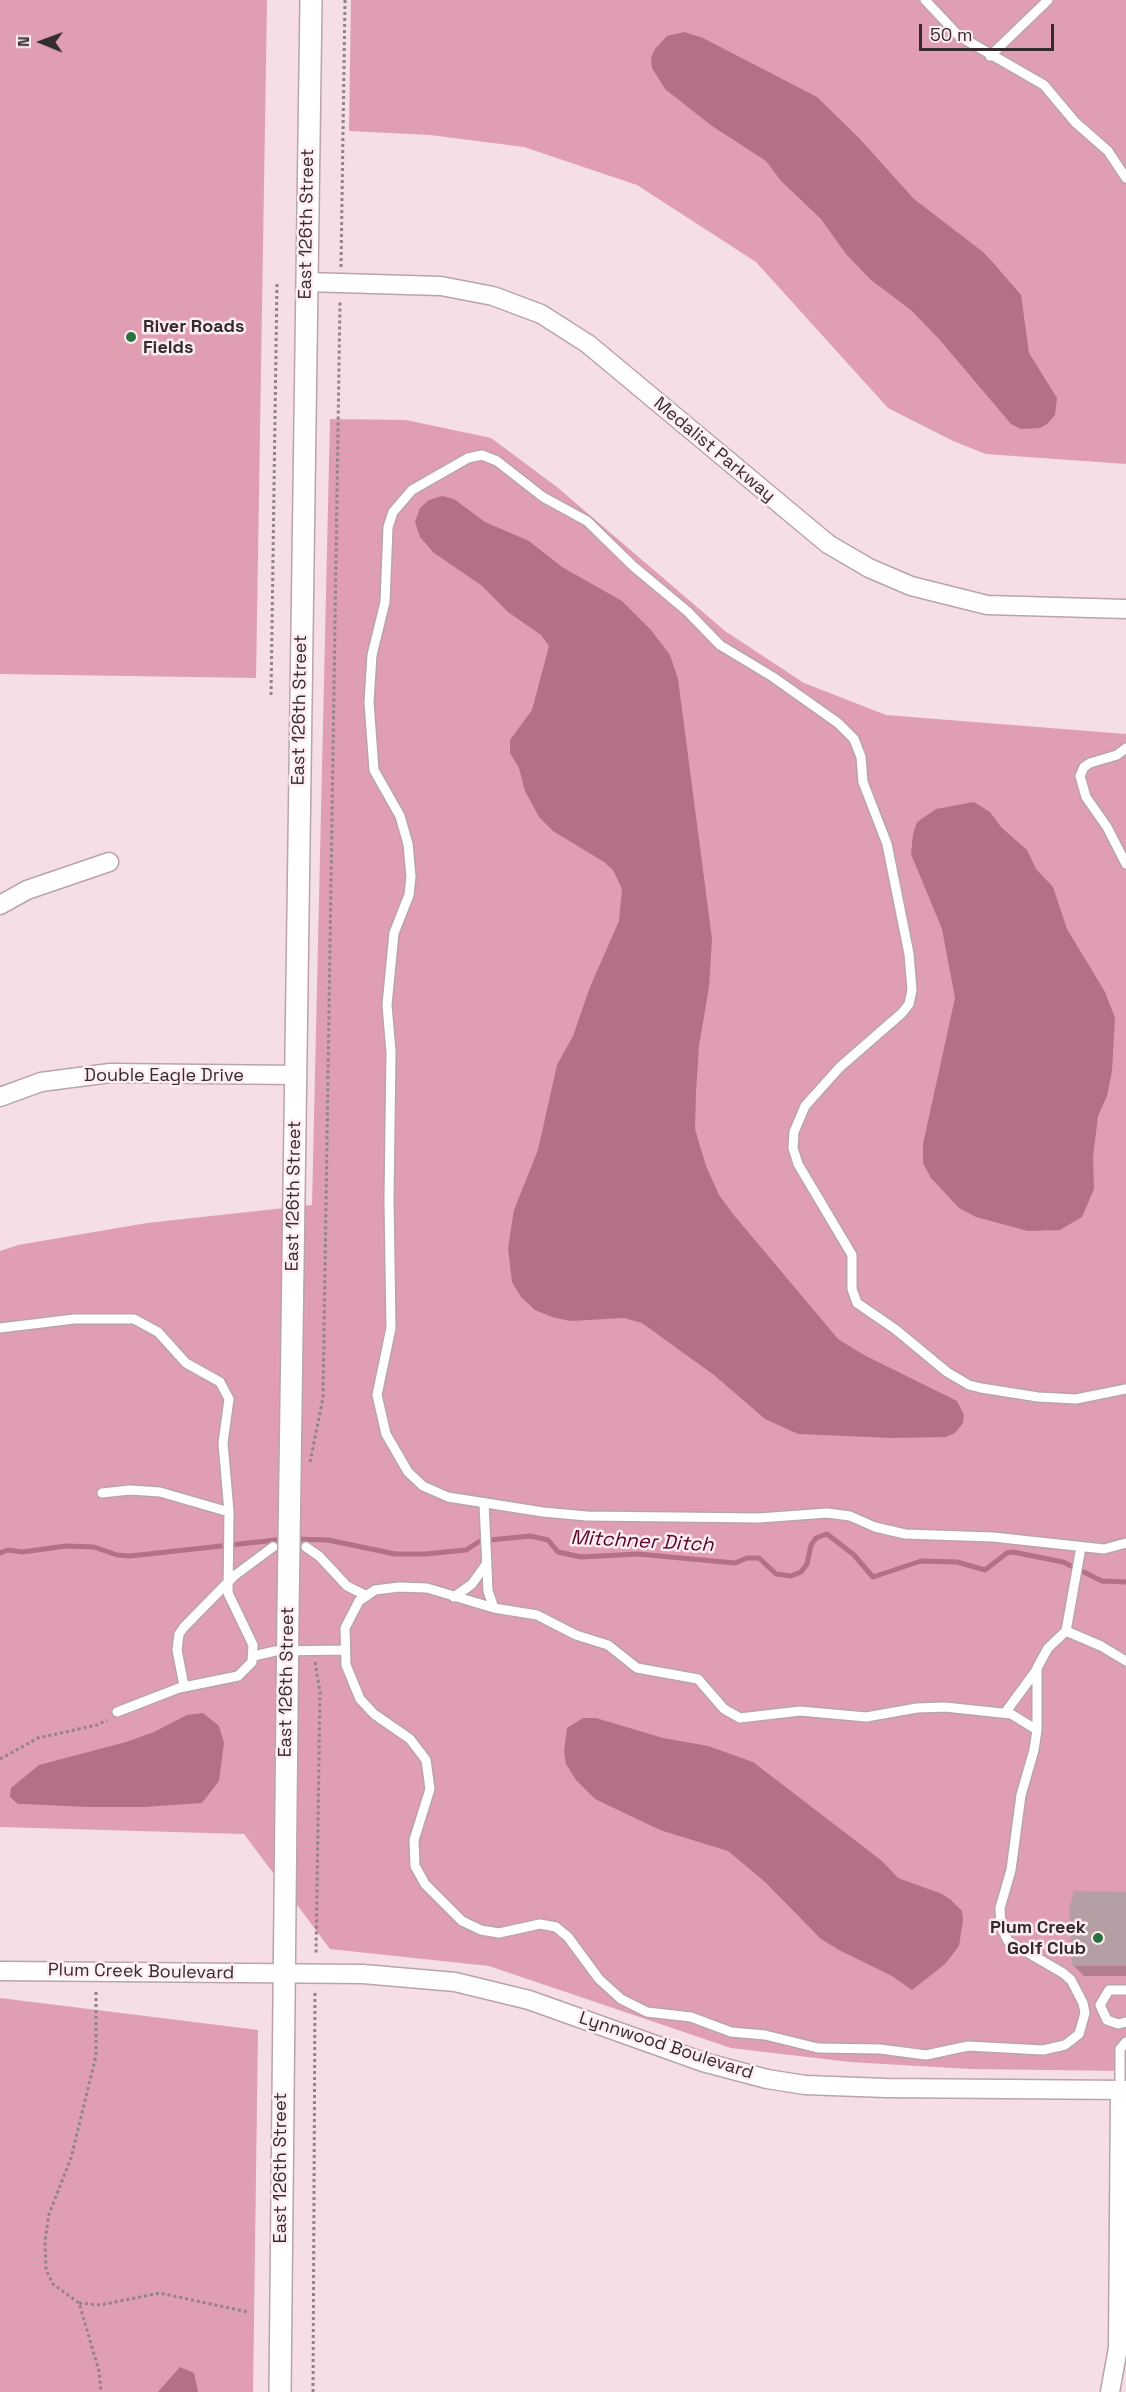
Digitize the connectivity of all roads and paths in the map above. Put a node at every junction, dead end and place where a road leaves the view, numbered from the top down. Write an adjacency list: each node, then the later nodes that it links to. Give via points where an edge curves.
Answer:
1 (311, 0): 8 (street, East 126th Street)
2 (345, 0): 9 (path)
3 (925, 0): 5 (lane, via 958,36)
4 (1048, 0): 5 (lane)
5 (990, 56): 6 (lane, via 1044,85 1075,122 1108,151)
6 (1126, 178)
7 (278, 281): 11 (path)
8 (306, 282): 9 (street, Medalist Parkway); 16 (street, East 126th Street)
9 (341, 283): 10 (street, Medalist Parkway, via 441,286 493,296 541,314 588,344 828,544 868,568 910,586 969,602 1007,607); 20 (path, via 323,1398 320,1424)
10 (1126, 609)
11 (272, 695)
12 (1126, 748): 14 (lane, via 1090,763 1080,776 1086,797 1107,826)
13 (109, 862): 15 (street, via 27,890)
14 (1126, 864)
15 (0, 905)
16 (296, 1075): 17 (street, Double Eagle Drive, via 110,1073 41,1082); 20 (street, East 126th Street)
17 (0, 1097)
18 (0, 1328): 23 (lane, via 74,1319 134,1319 158,1332 186,1363 220,1382 225,1389 229,1407 223,1443)
19 (1126, 1389): 22 (lane, via 1089,1398 1062,1399 969,1385 858,1303 852,1289 852,1255 798,1164 793,1141 800,1115 819,1088 902,1013 911,998 913,981 905,929 884,833 863,782 858,747 838,723 756,665 720,645 587,521 543,497 497,461 475,456 412,490 393,512 387,536 385,602 372,655 369,702 374,770 400,816 411,877 409,895 394,933 387,1005 391,1052 391,1316 378,1404 391,1445 415,1479 448,1497)
20 (299, 1470): 34 (street, East 126th Street, bridge)
21 (102, 1493): 23 (lane, via 160,1492)
22 (484, 1503): 27 (lane, via 587,1516 759,1518 827,1512 905,1534 993,1537); 28 (lane)
23 (229, 1512): 29 (lane)
24 (1126, 1542): 27 (lane, via 1112,1548)
25 (273, 1547): 29 (lane)
26 (306, 1547): 30 (lane, via 347,1586)
27 (1081, 1547): 33 (lane)
28 (487, 1563): 31 (lane, via 472,1584); 32 (lane, via 488,1591)
29 (228, 1581): 37 (lane, via 230,1601 253,1645); 40 (lane, via 179,1634 177,1650)
30 (365, 1595): 31 (lane, via 406,1587); 36 (lane, via 348,1618)
31 (454, 1596): 32 (lane)
32 (494, 1608): 42 (lane, via 537,1615 576,1635 600,1641 645,1671 698,1679 724,1709 740,1718 800,1711 866,1717 930,1707)
33 (1066, 1630): 38 (lane); 39 (lane, via 1048,1648)
34 (288, 1650): 35 (lane); 37 (lane); 46 (street, East 126th Street)
35 (313, 1650): 36 (lane); 47 (path, via 320,1692)
36 (344, 1650): 43 (lane, via 350,1679 360,1699 410,1739 426,1760 430,1789 414,1840 414,1860 425,1884 450,1912 489,1932 540,1924 556,1927 599,1979 621,1999 647,2012 691,2018 731,2032 765,2035 818,2048 880,2049 926,2055 968,2046 1043,2050 1065,2044 1079,2034 1085,2013 1071,1980 1014,1947 1000,1927 1000,1908 1011,1870)
37 (254, 1656): 40 (lane, via 250,1666 238,1676)
38 (1126, 1661)
39 (1038, 1668): 42 (lane); 43 (lane)
40 (184, 1686): 41 (lane)
41 (117, 1712): 44 (path, via 97,1725 27,1743)
42 (1005, 1713): 43 (lane, via 1019,1716)
43 (1037, 1730)
44 (0, 1759)
45 (0, 1971): 46 (street, Plum Creek Boulevard)
46 (282, 1974): 47 (street, Lynnwood Boulevard); 57 (street, East 126th Street)
47 (315, 1974): 53 (street, Lynnwood Boulevard, via 456,1982 529,2000 703,2062 796,2083 886,2088); 58 (path)
48 (1126, 1990): 50 (lane, via 1109,1990 1100,2005 1107,2020)
49 (96, 1992): 54 (path, via 96,2056 66,2178 54,2197 45,2241 46,2270 52,2284)
50 (1125, 2022): 51 (lane)
51 (1126, 2034)
52 (1126, 2042): 53 (lane, via 1120,2049)
53 (1123, 2090): 59 (street, via 1118,2348)
54 (79, 2303): 55 (path, via 100,2305 160,2293); 56 (path, via 99,2371)
55 (248, 2312)
56 (101, 2392)
57 (280, 2392)
58 (312, 2392)
59 (1110, 2392)

